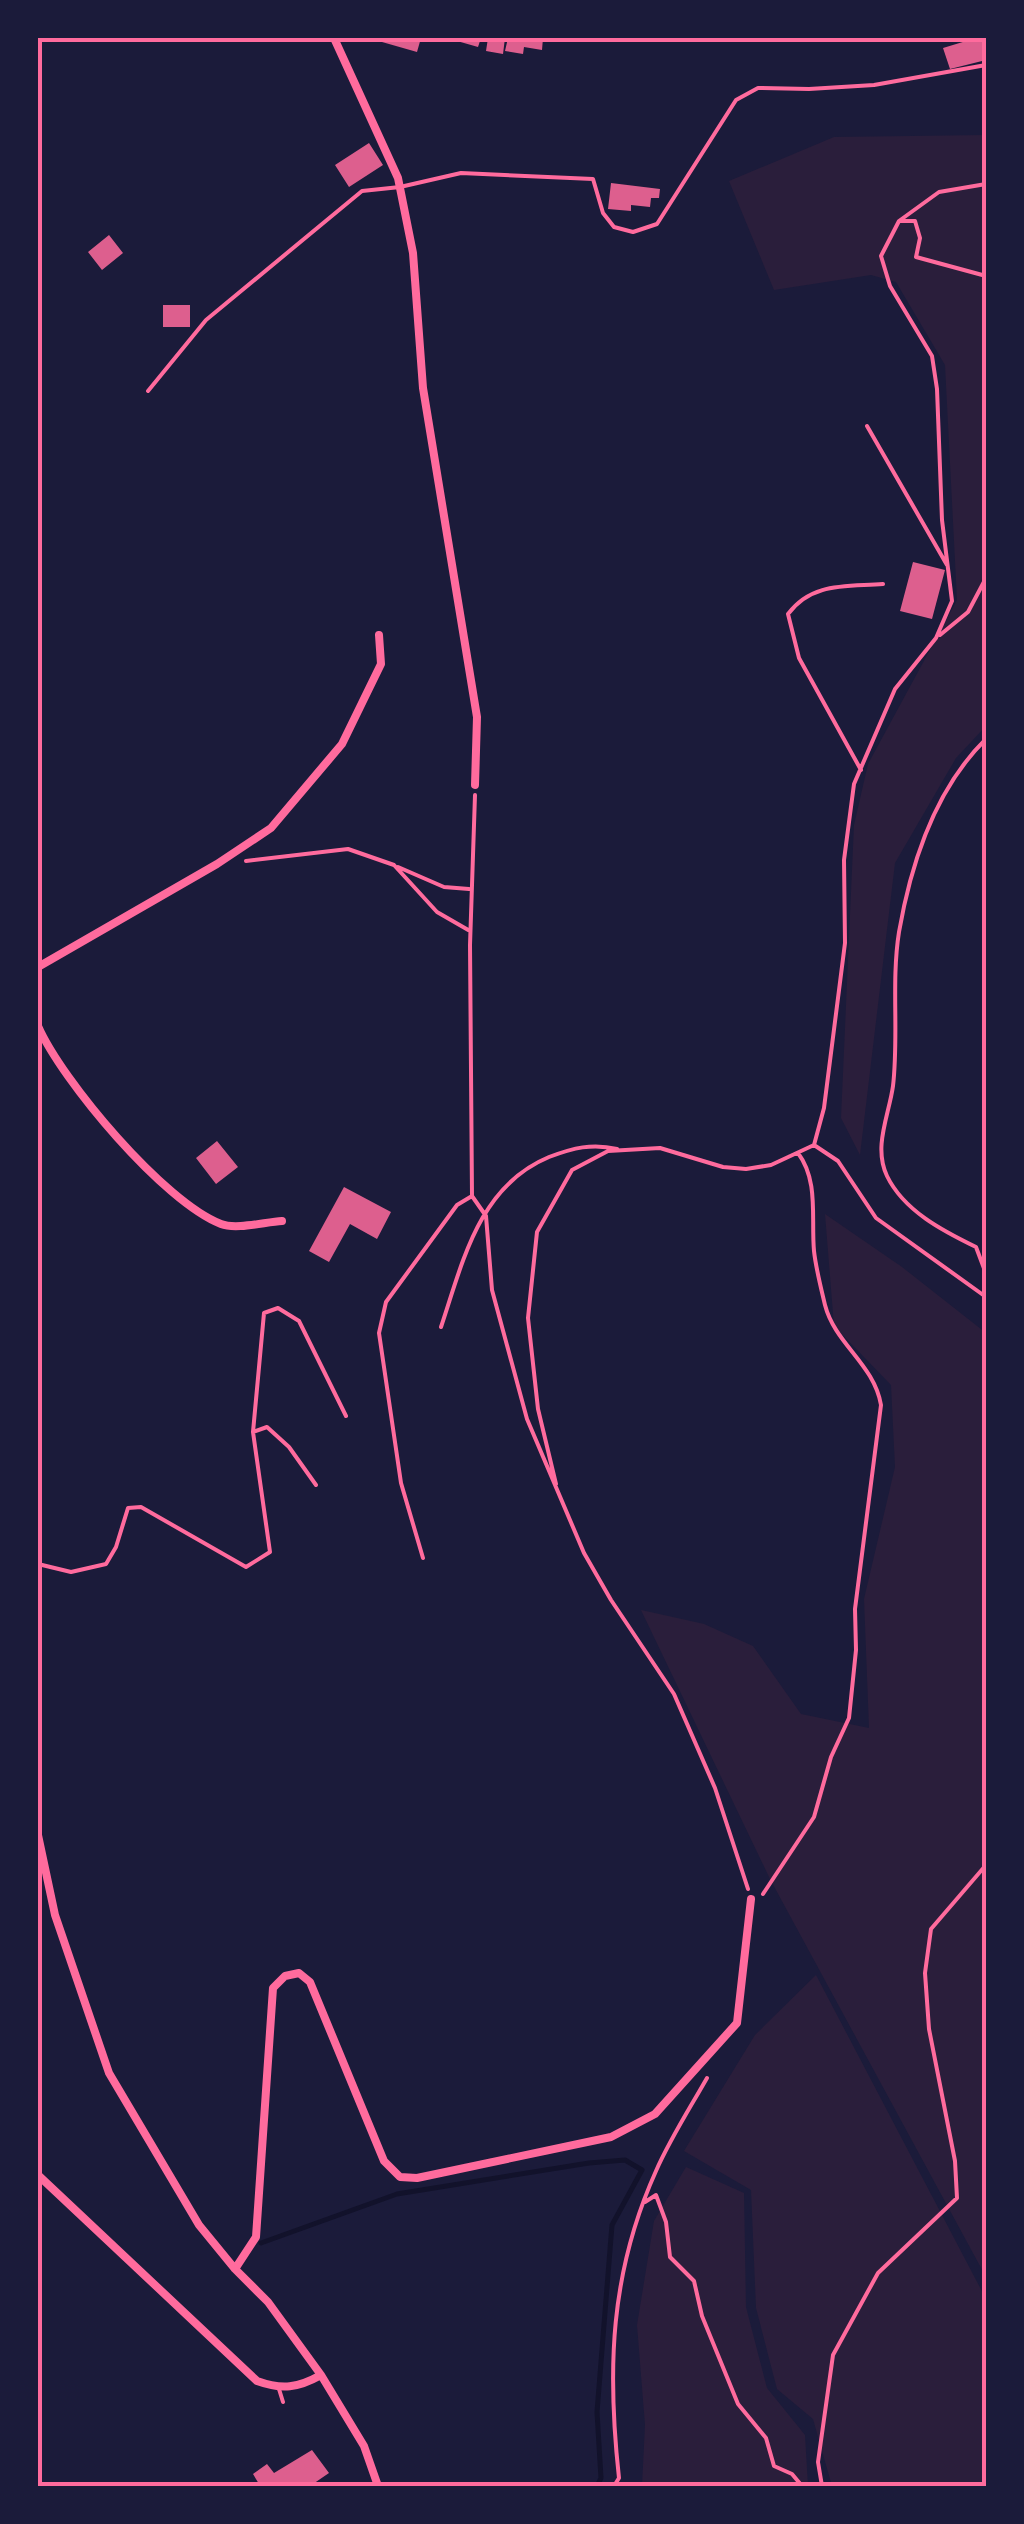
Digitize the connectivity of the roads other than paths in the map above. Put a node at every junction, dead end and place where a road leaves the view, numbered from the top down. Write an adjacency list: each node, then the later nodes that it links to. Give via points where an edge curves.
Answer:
1 (334, 38): 3 (street)
2 (986, 65): 3 (lane, via 874,85 758,88 736,100 657,224 633,232 614,228 593,179 461,173)
3 (400, 188): 4 (lane, via 362,191 206,320); 6 (street, via 413,253 423,388 477,716)
4 (148, 392)
5 (379, 635): 7 (street, via 381,664 342,744 271,828)
6 (475, 785)
7 (38, 967)
8 (38, 1026): 9 (street, via 48,1050 106,1127 179,1198 223,1226)
9 (282, 1221)
10 (38, 1835): 13 (street, via 55,1915 108,2072 199,2225)
11 (750, 1899): 13 (street, via 737,2023 655,2114 611,2137 417,2178 400,2177 384,2160 310,1982 300,1973 284,1976 274,1988 256,2237)
12 (38, 2175): 15 (street, via 257,2381)
13 (235, 2269): 14 (street)
14 (321, 2375): 15 (street); 17 (street, via 364,2446)
15 (279, 2389): 16 (lane)
16 (283, 2402)
17 (378, 2486)

